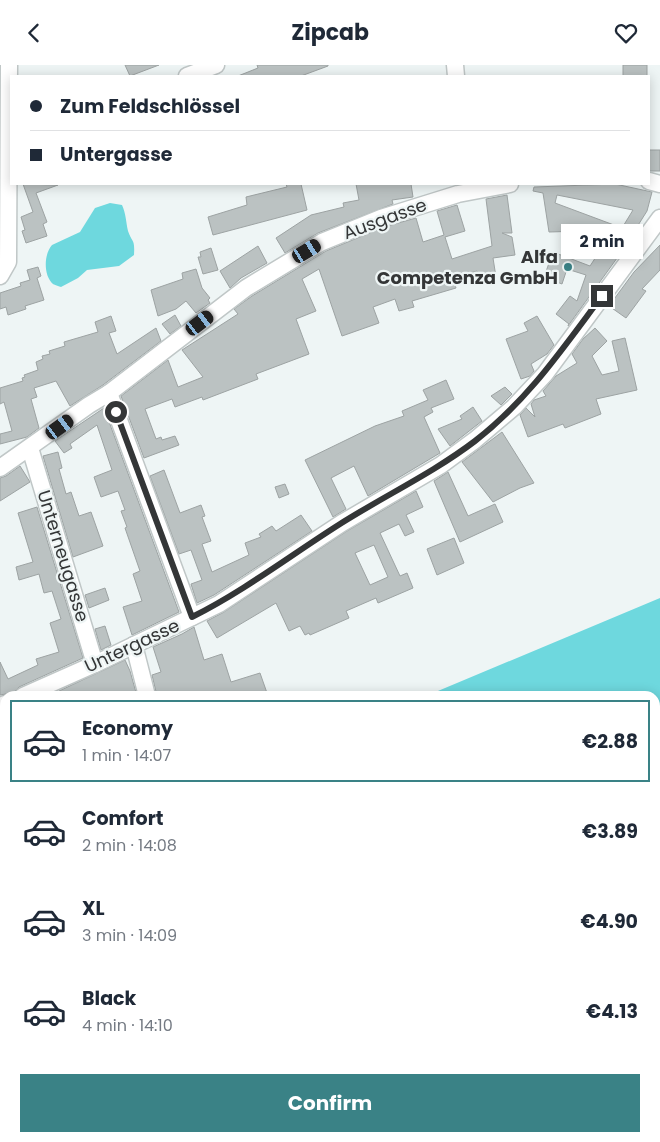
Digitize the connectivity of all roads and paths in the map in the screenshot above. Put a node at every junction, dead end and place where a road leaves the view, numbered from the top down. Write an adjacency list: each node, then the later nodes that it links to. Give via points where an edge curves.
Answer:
1 (9, 65): 4 (street)
2 (216, 65): 3 (street)
3 (190, 75)
4 (10, 146): 8 (street, via 8,262)
5 (496, 185): 6 (street, Ausgasse)
6 (467, 187): 9 (street, Ausgasse, via 322,242 246,288)
7 (660, 218): 12 (street, Untergasse, via 545,374 475,441 219,604)
8 (0, 276)
9 (109, 393): 10 (street, Ausgasse); 12 (street)
10 (30, 448): 11 (street, Ausgasse); 14 (street, Unterneugasse)
11 (0, 468)
12 (192, 617): 13 (street, Untergasse)
13 (134, 645): 14 (street, Untergasse); 16 (street)
14 (95, 664): 15 (street, Untergasse)
15 (34, 691)
16 (146, 691)

